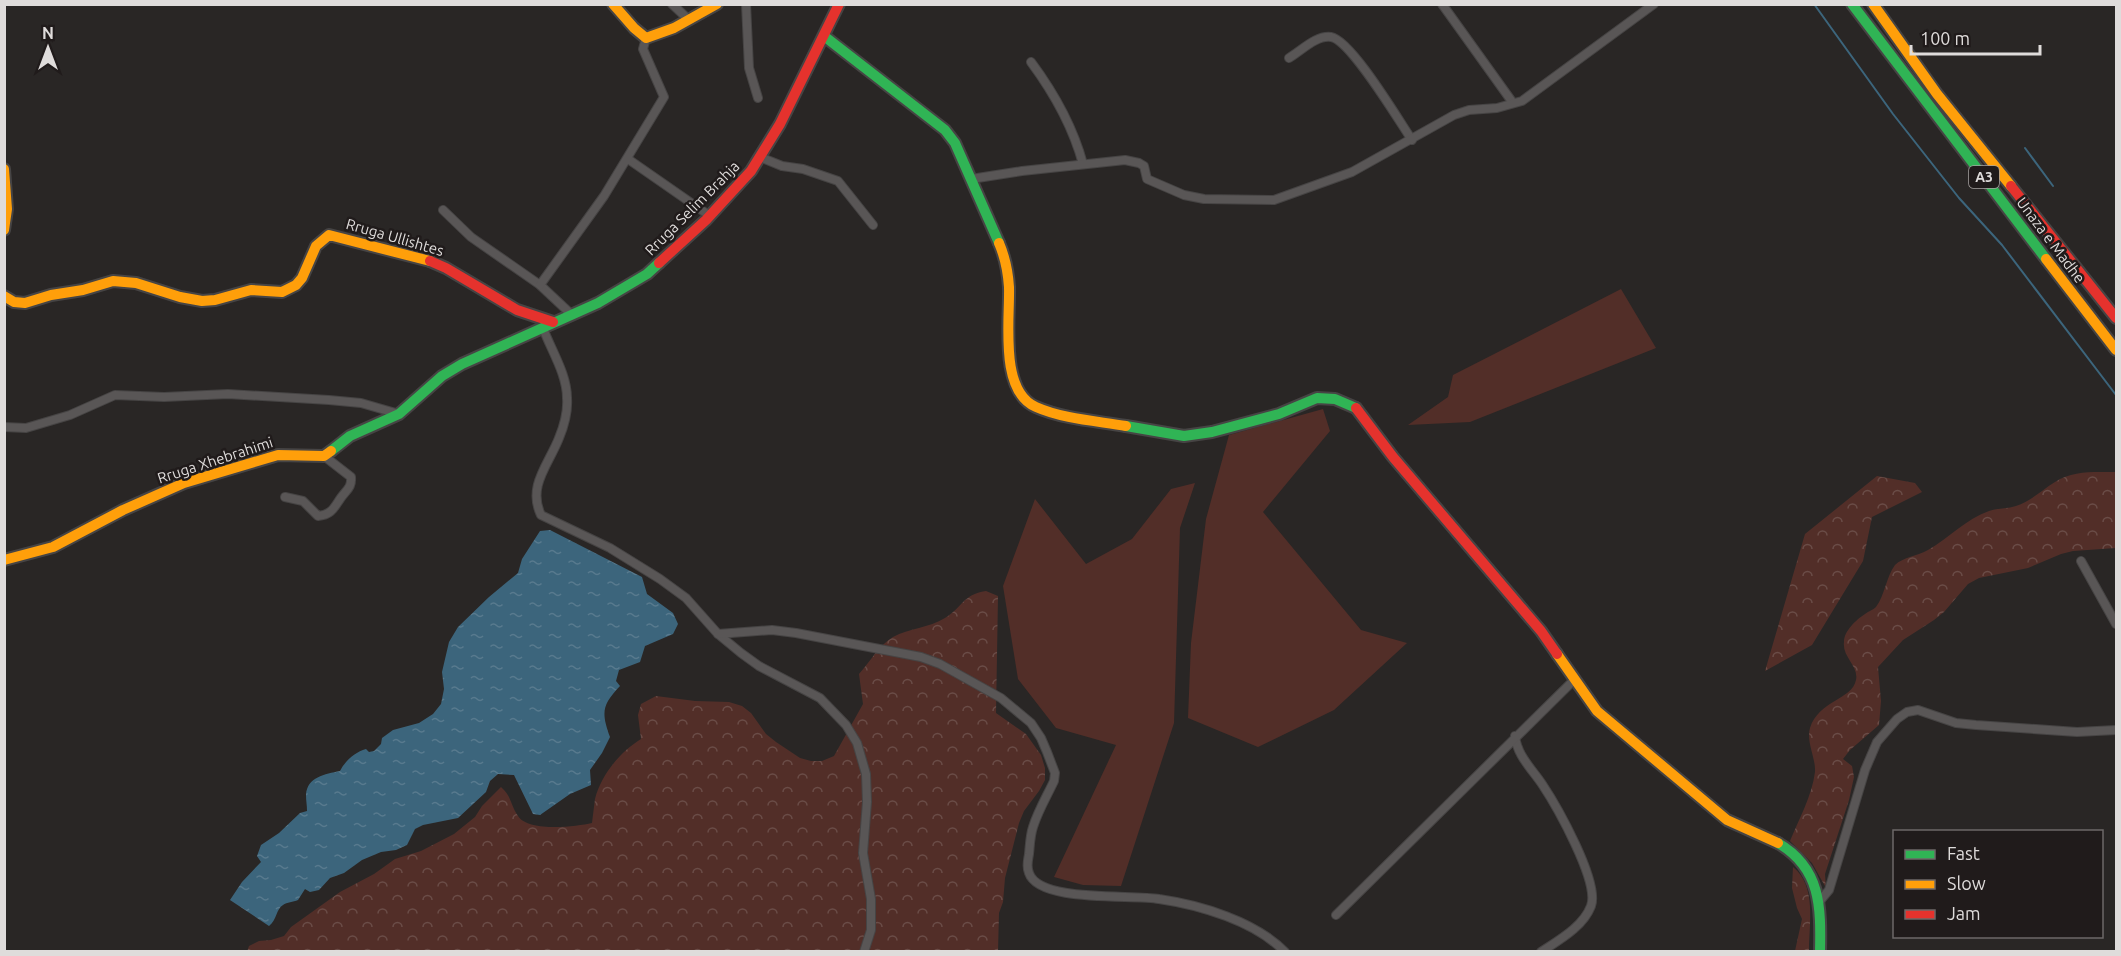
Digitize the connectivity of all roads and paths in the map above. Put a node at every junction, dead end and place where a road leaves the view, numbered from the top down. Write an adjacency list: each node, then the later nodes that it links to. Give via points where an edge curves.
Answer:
1 (612, 4): 12 (main road)
2 (672, 4): 10 (street)
3 (717, 4): 10 (main road)
4 (746, 4): 15 (street, via 749,68)
5 (839, 4): 11 (main road, Rruga Selim Brahja)
6 (1442, 4): 16 (street)
7 (1654, 4): 16 (street, via 1530,97)
8 (1852, 4): 33 (main road, Unaza e Madhe / A3)
9 (1873, 4): 30 (main road, Unaza e Madhe / A3, via 1937,94)
10 (688, 20): 12 (main road)
11 (824, 36): 18 (main road, Rruga Selim Brahja); 22 (main road, via 945,130)
12 (646, 38): 19 (street, via 643,49 664,97)
13 (1289, 58): 17 (street, via 1322,38 1339,41 1358,60)
14 (1031, 62): 20 (street, via 1050,87)
15 (758, 98)
16 (1513, 103): 17 (street, via 1454,115)
17 (1412, 140): 20 (street, via 1352,172 1274,200 1204,199 1147,179 1144,166 1139,163 1125,160)
18 (760, 157): 24 (main road, Rruga Selim Brahja); 25 (street, via 838,181)
19 (628, 159): 24 (street); 27 (street)
20 (1083, 164): 22 (street)
21 (4, 169): 26 (main road)
22 (971, 179): 42 (main road, via 1005,257 1011,365 1027,402 1056,414 1184,436 1279,414 1317,398 1354,406)
23 (443, 210): 27 (street, via 471,237)
24 (711, 216): 29 (main road, Rruga Selim Brahja, via 647,274)
25 (873, 225)
26 (4, 230)
27 (540, 285): 29 (street)
28 (4, 296): 31 (main road, Rruga Ullishtes, via 19,304 28,303 112,281 127,281 204,302 244,291 284,292 300,282 319,239 329,235 425,259 517,310)
29 (572, 315): 31 (main road, Rruga Selim Brahja)
30 (2116, 318)
31 (553, 322): 32 (main road)
32 (543, 328): 34 (main road, via 462,364 442,376); 41 (street, via 563,376 567,399 559,439 536,487 541,515 610,548 660,579 686,598)
33 (2116, 350)
34 (399, 414): 35 (street, via 362,403 329,400 228,394 115,395 26,429); 36 (main road, via 350,436)
35 (4, 428)
36 (324, 456): 37 (street, via 351,477 351,486 335,509 318,516 303,501); 38 (main road, Rruga Xhebrahimi, via 278,454 184,483 53,547)
37 (285, 497)
38 (4, 560)
39 (2081, 561): 40 (street)
40 (2116, 624)
41 (718, 634): 47 (street, via 759,666 820,698 857,743 866,774 863,853 871,899 871,930); 48 (street, via 771,630 821,636 921,657 983,686 1030,723 1055,772 1032,829 1027,864 1036,882 1070,894 1148,897 1196,906 1235,920)
42 (1575, 679): 44 (street); 45 (main road, via 1597,711 1719,814 1784,846 1803,863 1818,890)
43 (2116, 730): 45 (street, via 2077,732 1976,725 1956,723 1918,710 1907,712 1877,742 1829,890)
44 (1515, 736): 46 (street); 49 (street, via 1519,753 1558,807 1593,896 1591,907 1578,926)
45 (1819, 902): 50 (main road)
46 (1336, 915)
47 (864, 951)
48 (1285, 951)
49 (1540, 951)
50 (1820, 951)

